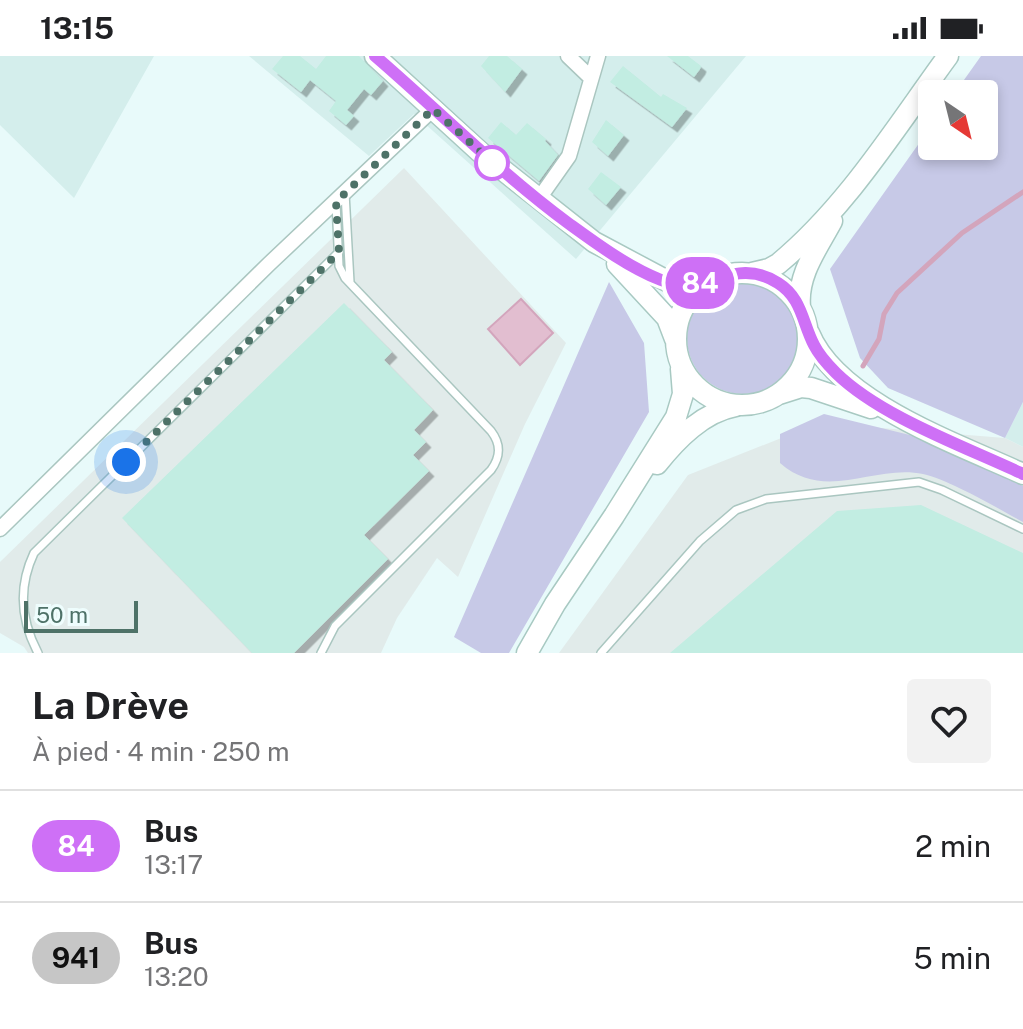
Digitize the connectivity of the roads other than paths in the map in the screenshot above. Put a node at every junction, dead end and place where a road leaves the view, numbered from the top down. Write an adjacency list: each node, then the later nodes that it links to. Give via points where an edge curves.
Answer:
1 (375, 56): 6 (main road)
2 (568, 56): 5 (street)
3 (598, 56): 5 (street)
4 (948, 56): 7 (main road)
5 (591, 78): 9 (street, via 569,156)
6 (433, 109): 8 (street); 9 (main road)
7 (857, 180): 12 (main road, via 788,256); 15 (main road, via 808,265)
8 (341, 198): 11 (lane); 13 (lane); 24 (street)
9 (538, 200): 10 (main road)
10 (594, 242): 14 (main road, via 671,283); 17 (main road, via 658,307)
11 (339, 252): 13 (lane, via 341,270); 26 (lane, via 34,553 23,601 25,623)
12 (752, 273): 14 (main road, via 730,273); 15 (main road, via 780,285)
13 (350, 282): 27 (lane, via 491,431 499,451 491,470 335,626)
14 (708, 282): 17 (main road, via 686,303)
15 (800, 307): 16 (main road)
16 (808, 329): 19 (main road, via 801,369); 21 (main road, via 820,355 838,375)
17 (675, 340): 18 (main road)
18 (680, 365): 20 (main road, via 707,396); 23 (main road, via 684,385 679,410)
19 (779, 394): 20 (main road); 21 (main road, via 801,387 821,390)
20 (739, 405): 23 (main road, via 693,427)
21 (909, 421): 22 (main road)
22 (1023, 474)
23 (614, 516): 28 (main road)
24 (0, 529)
25 (1023, 529): 29 (lane, via 919,482 766,499 736,510 710,530)
26 (38, 653)
27 (321, 653)
28 (527, 653)
29 (601, 653)

